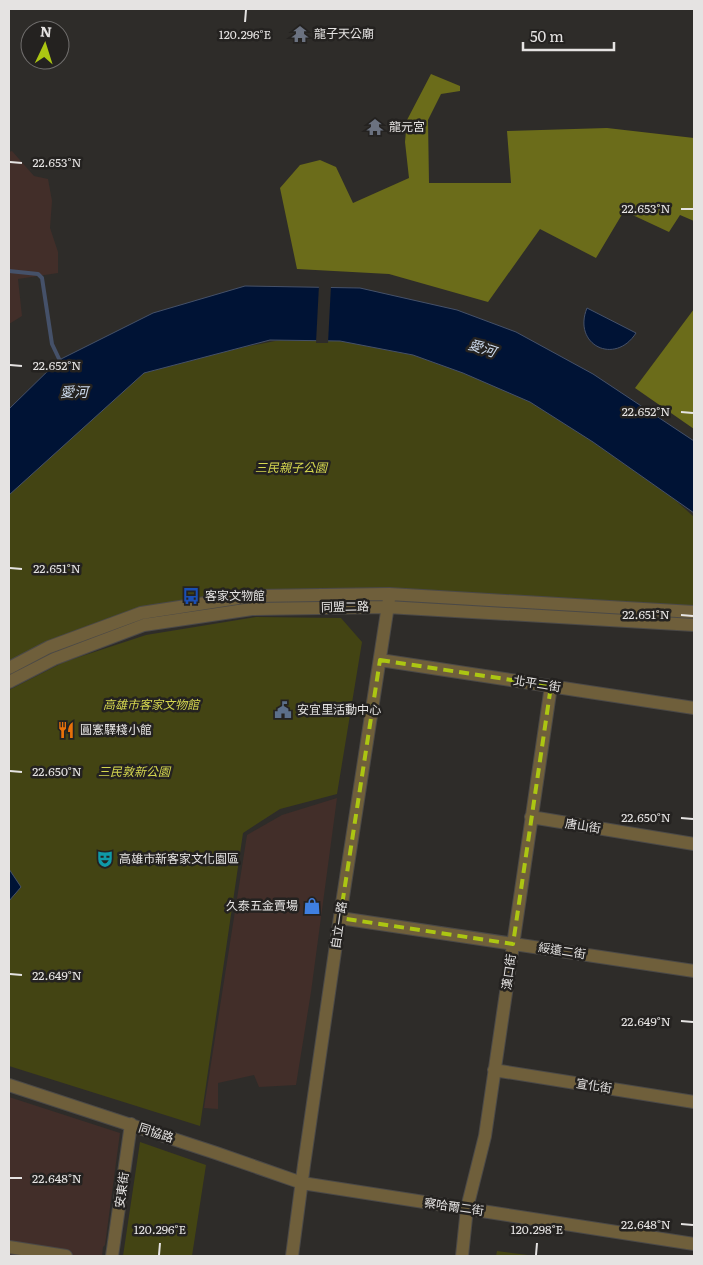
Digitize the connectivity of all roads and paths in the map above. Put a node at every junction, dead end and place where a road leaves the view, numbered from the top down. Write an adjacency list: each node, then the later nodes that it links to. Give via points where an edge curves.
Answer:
1 (388, 600): 2 (street, 同盟二路); 3 (street, 同盟二路); 4 (street, 自立一路); 5 (street, 同盟二路, via 251,596 141,613 49,647); 6 (street, 同盟二路, via 252,608 144,625 54,659)
2 (694, 612)
3 (694, 624)
4 (380, 660): 7 (street, 北平二街); 11 (street, 自立一路)
5 (9, 668)
6 (9, 682)
7 (550, 686): 8 (street, 北平二街); 9 (street, 漢口街)
8 (694, 708)
9 (531, 817): 10 (street, 唐山街); 12 (street, 漢口街)
10 (694, 844)
11 (340, 918): 12 (street, 綏遠二街); 18 (street, 自立一路)
12 (513, 944): 13 (street, 綏遠二街); 14 (street, 漢口街)
13 (694, 972)
14 (494, 1070): 16 (street, 宣化街); 19 (street, 漢口街, via 484,1136)
15 (9, 1085): 17 (street, 同協路)
16 (694, 1102)
17 (131, 1124): 18 (street, 同協路); 23 (street, 安東街)
18 (302, 1183): 19 (street, 察哈爾二街); 24 (street, 自立一路)
19 (467, 1208): 20 (street, 察哈爾二街); 25 (street, 漢口街)
20 (694, 1241)
21 (9, 1247): 22 (street)
22 (66, 1256)
23 (112, 1256)
24 (292, 1256)
25 (462, 1256)

